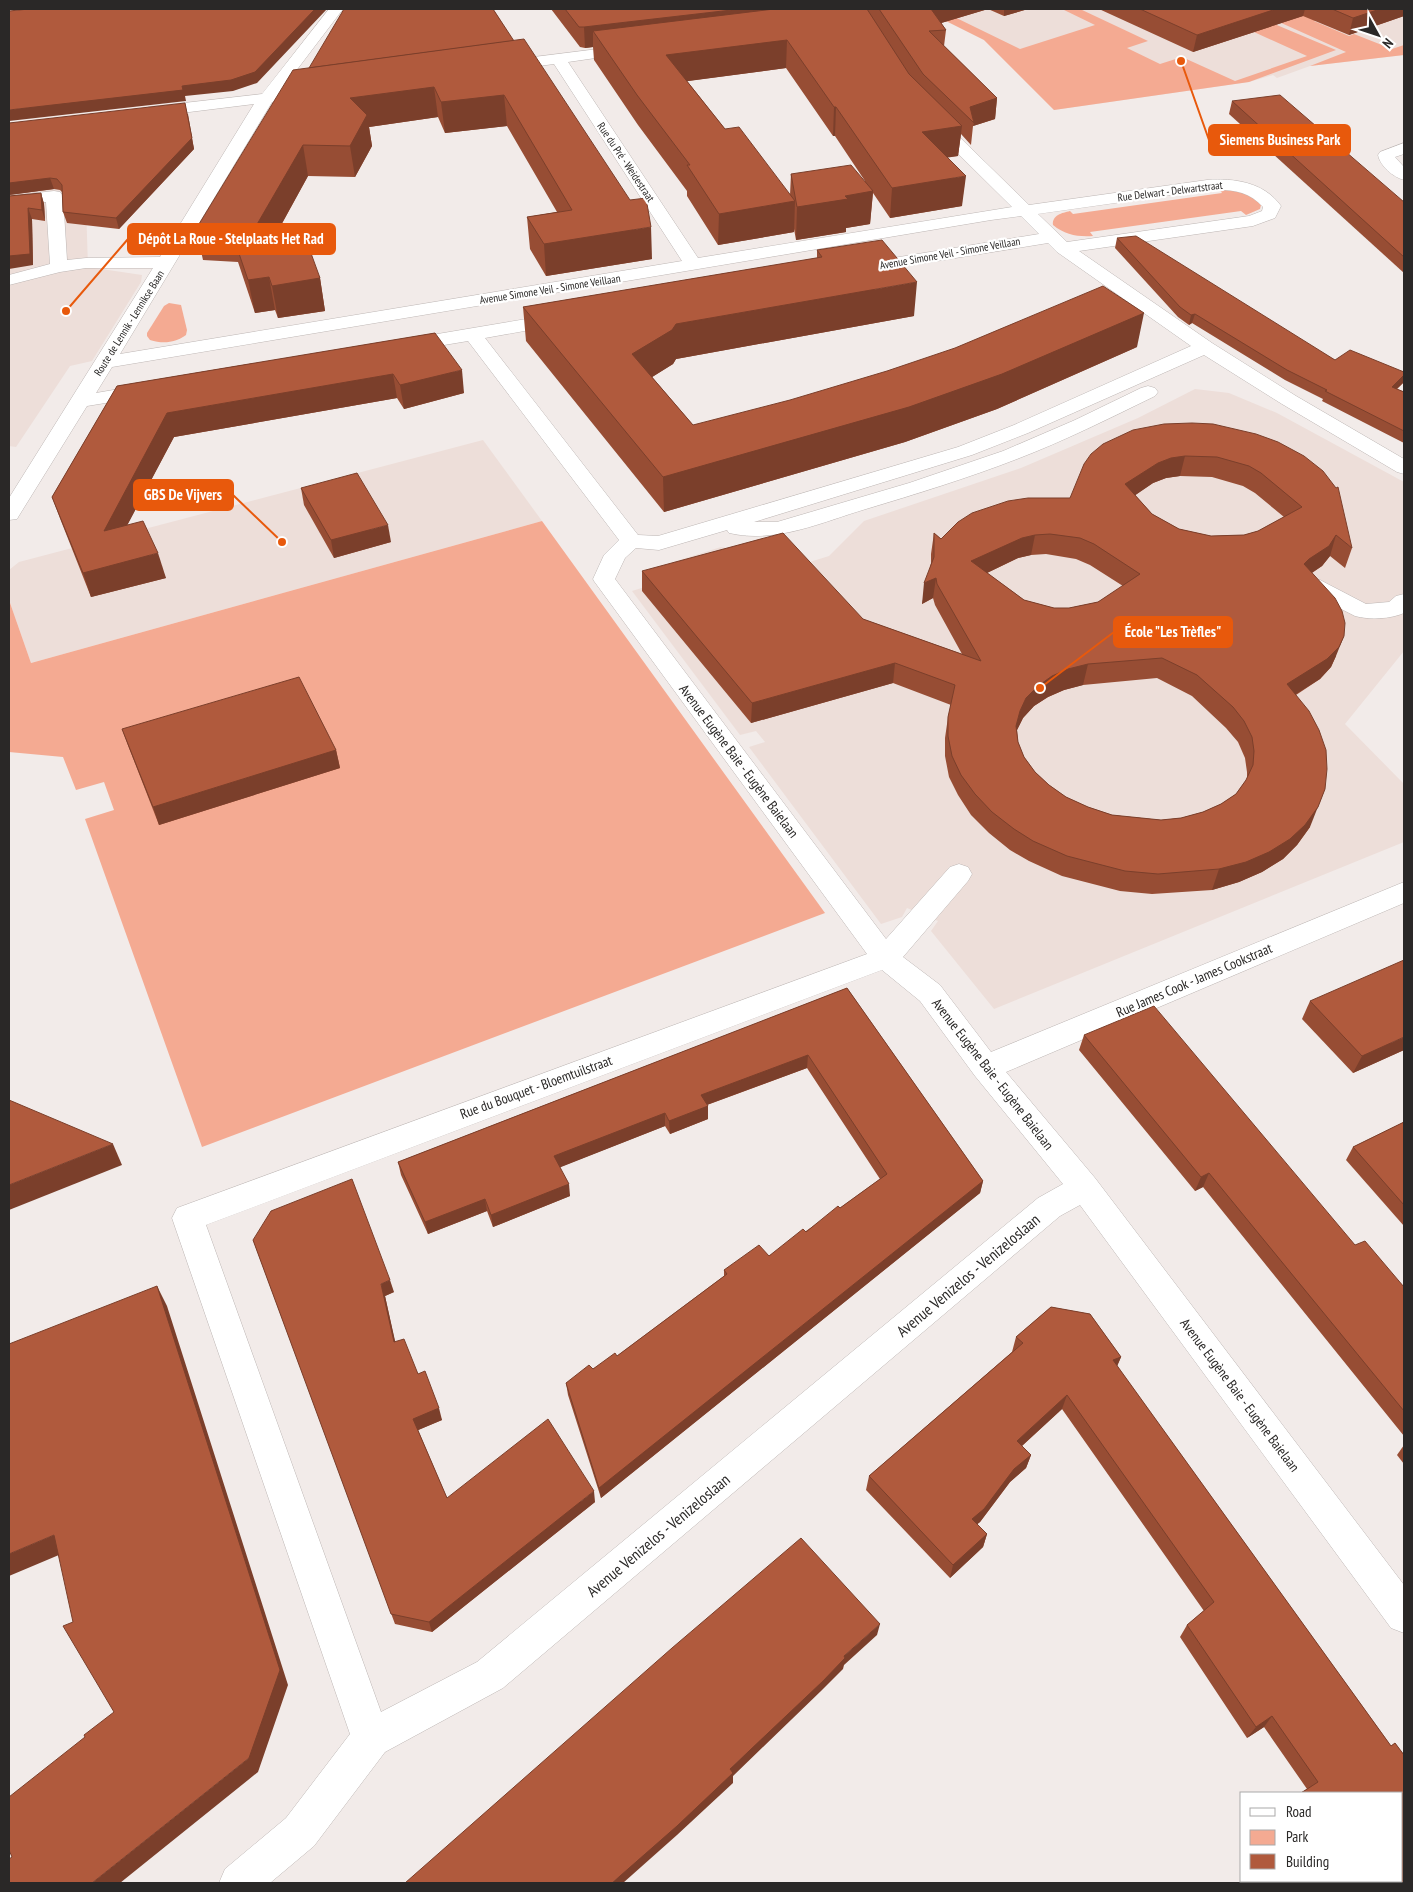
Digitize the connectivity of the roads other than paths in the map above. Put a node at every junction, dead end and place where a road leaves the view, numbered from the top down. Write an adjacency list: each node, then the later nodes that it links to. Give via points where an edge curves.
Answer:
1 (336, 9): 6 (street, Route de Lennik - Lennikse Baan)
2 (646, 47): 3 (street)
3 (558, 58): 4 (street); 15 (street, Rue du Pré - Weidestraat)
4 (491, 68)
5 (328, 90): 6 (street)
6 (267, 97): 8 (street); 14 (street, Route de Lennik - Lennikse Baan)
7 (920, 106): 12 (street)
8 (137, 113)
9 (1404, 148): 10 (street, via 1386,155 1387,161)
10 (1404, 175)
11 (9, 201): 16 (street, via 54,196)
12 (1025, 211): 13 (street); 13 (street, Rue Delwart - Delwartstraat, via 1223,184 1250,188 1272,206 1269,214 1253,221); 15 (street, Avenue Simone Veil - Simone Veillaan)
13 (1057, 242): 17 (street, Avenue Simone Veil - Simone Veillaan); 21 (street)
14 (167, 262): 16 (street, via 86,263); 23 (street, Route de Lennik - Lennikse Baan)
15 (694, 265): 23 (street, Avenue Simone Veil - Simone Veillaan)
16 (59, 267): 18 (street)
17 (850, 270)
18 (9, 280)
19 (579, 316): 20 (street)
20 (474, 334): 22 (street); 28 (street)
21 (1206, 347): 26 (street); 28 (street, via 1164,365 1165,384 1082,424 916,488 778,529 715,527 659,542)
22 (387, 349)
23 (105, 362): 25 (street, Route de Lennik - Lennikse Baan)
24 (166, 386): 25 (street)
25 (81, 401): 27 (street, Route de Lennik - Lennikse Baan)
26 (1404, 468)
27 (9, 514)
28 (632, 541): 33 (street, Avenue Eugène Baie - Eugène Baielaan, via 615,555 604,579)
29 (1312, 585): 30 (street, via 1363,612 1395,609)
30 (1404, 601)
31 (959, 874): 33 (street)
32 (1404, 892): 34 (street, Rue James Cook - James Cookstraat)
33 (885, 958): 34 (street, Avenue Eugène Baie - Eugène Baielaan, via 930,993); 37 (street, Rue du Bouquet - Bloemtuilstraat, via 188,1218)
34 (985, 1068): 35 (street, Avenue Eugène Baie - Eugène Baielaan)
35 (1084, 1186): 36 (street, Avenue Eugène Baie - Eugène Baielaan); 37 (street, Avenue Venizelos - Venizeloslaan, via 1049,1207 490,1675)
36 (1404, 1615)
37 (372, 1738): 38 (street, Avenue Venizelos - Venizeloslaan, via 300,1832)
38 (239, 1883)

